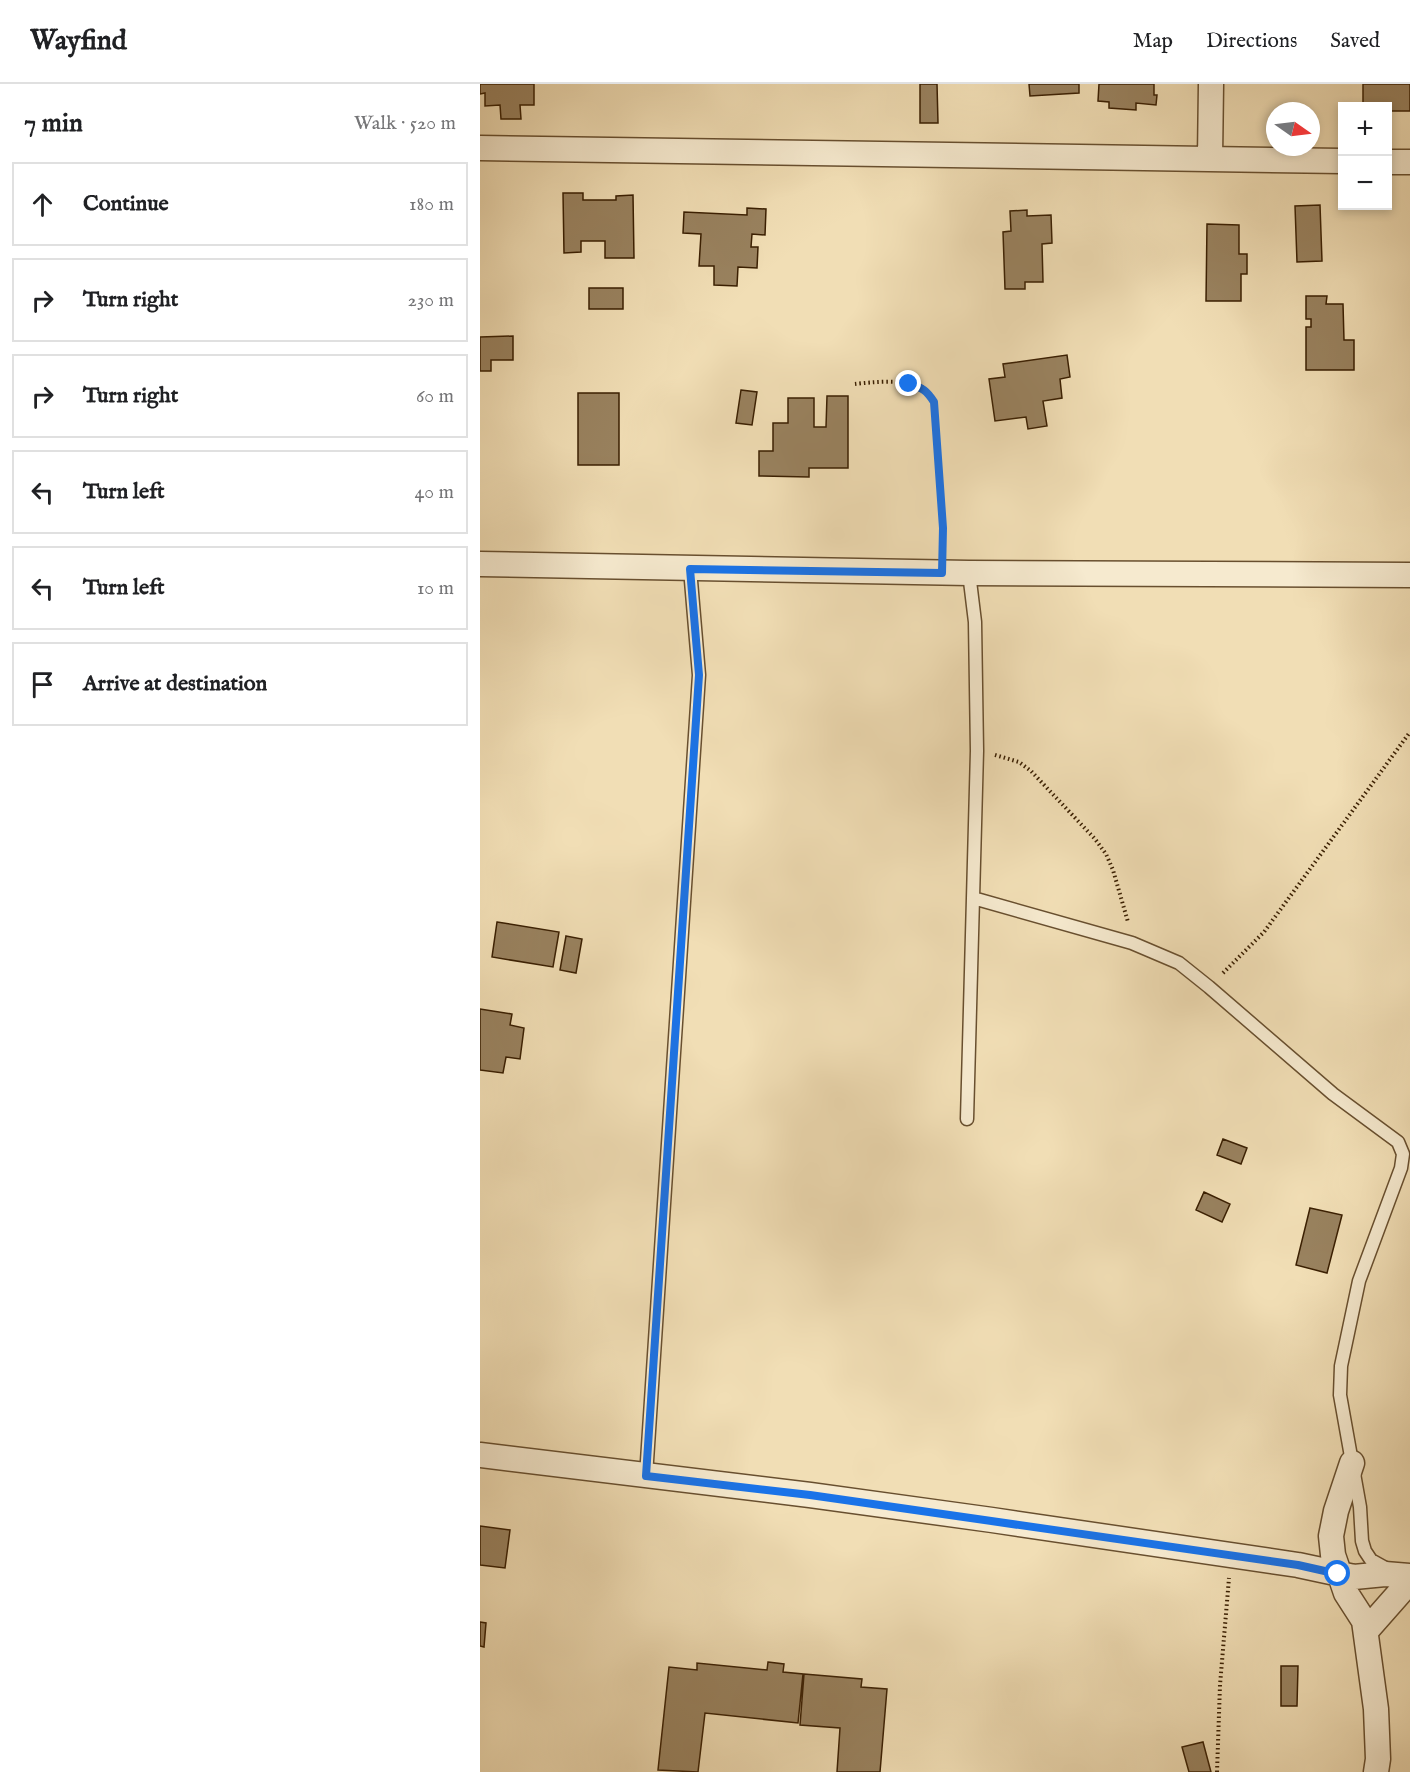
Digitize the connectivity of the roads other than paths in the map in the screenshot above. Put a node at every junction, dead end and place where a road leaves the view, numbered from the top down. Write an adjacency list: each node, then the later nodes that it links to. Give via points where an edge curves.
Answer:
1 (1211, 84): 3 (street)
2 (480, 148): 3 (street)
3 (1210, 158): 4 (street)
4 (1338, 161)
5 (1392, 162): 6 (street)
6 (1410, 162)
7 (480, 564): 8 (street)
8 (690, 569): 9 (street); 15 (lane, via 699,675)
9 (969, 573): 10 (street); 11 (lane, via 975,622 977,751)
10 (1410, 575)
11 (973, 898): 12 (lane); 14 (lane, via 1132,943 1179,963 1333,1094 1398,1142 1403,1154 1401,1168 1359,1281 1341,1366 1340,1395)
12 (967, 1119)
13 (480, 1455): 15 (street)
14 (1352, 1463): 16 (street, via 1331,1536); 17 (lane, via 1365,1551 1371,1560)
15 (646, 1476): 16 (street, via 833,1498)
16 (1338, 1574): 17 (street); 18 (street)
17 (1406, 1577): 18 (street)
18 (1366, 1631): 19 (street, via 1376,1709)
19 (1376, 1772)

